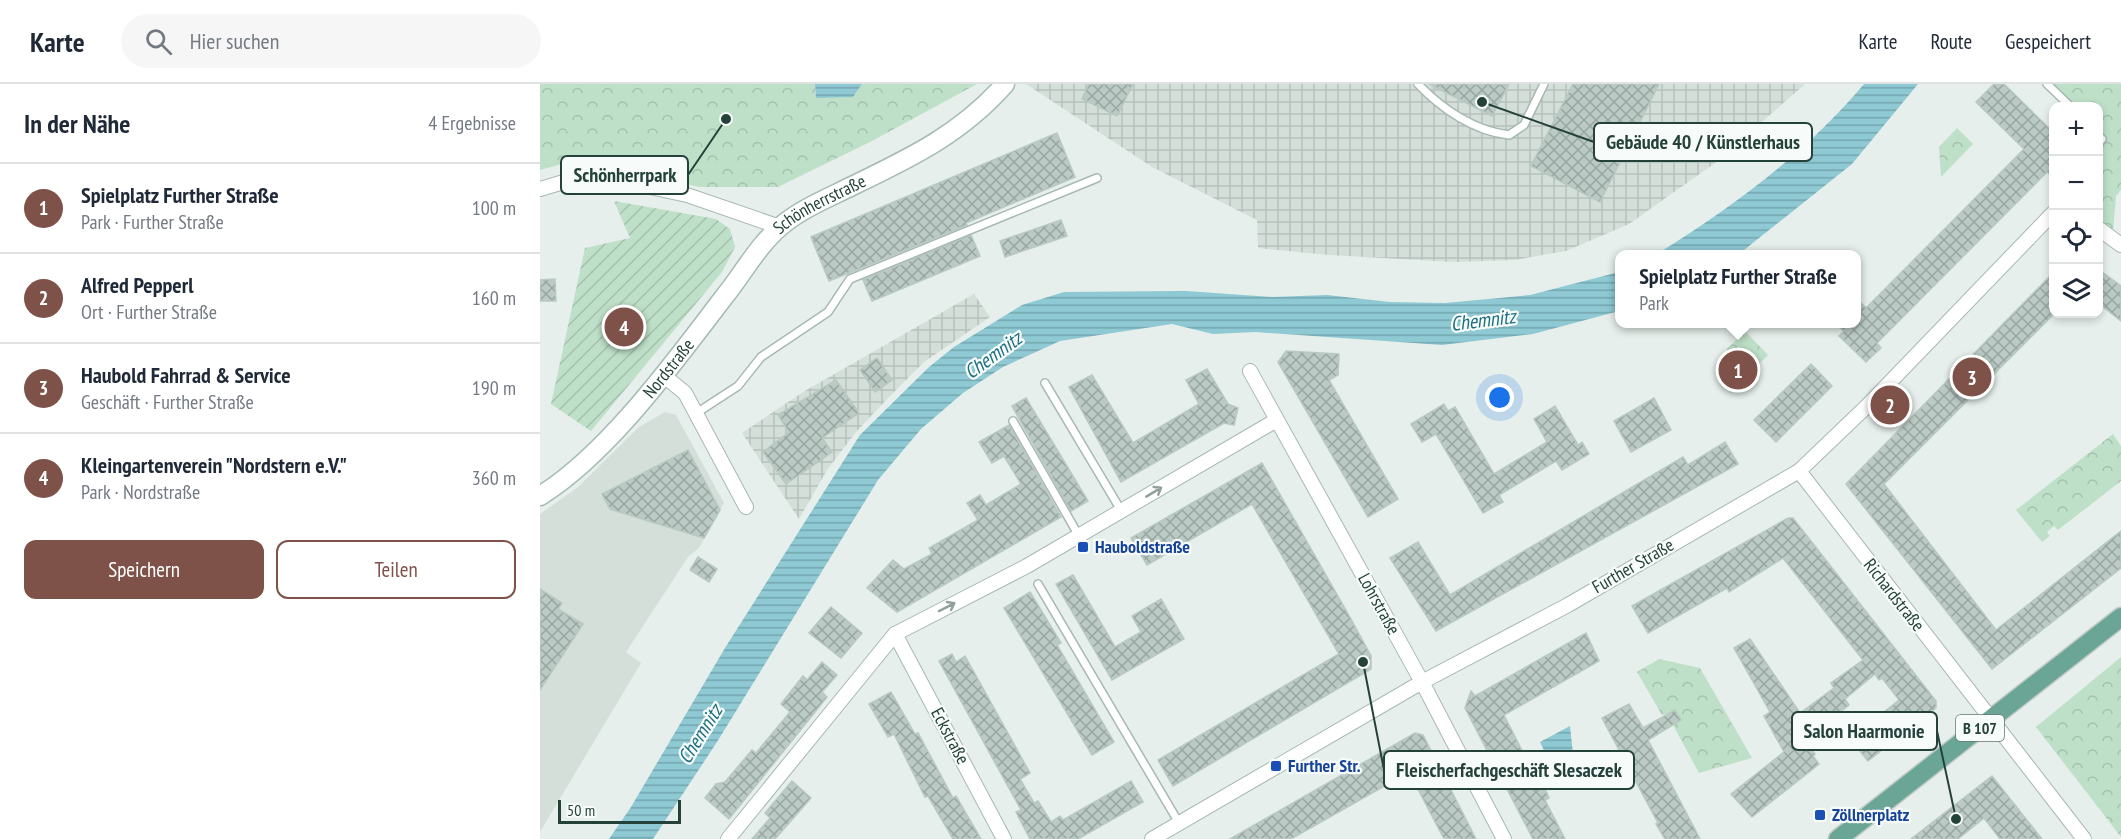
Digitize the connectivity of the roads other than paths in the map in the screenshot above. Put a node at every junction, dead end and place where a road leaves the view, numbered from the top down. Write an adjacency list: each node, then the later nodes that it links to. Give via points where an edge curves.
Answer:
1 (1005, 84): 9 (main road, Schönherrstraße, via 983,109 933,146 816,204)
2 (1418, 84): 3 (lane, via 1439,107 1492,133 1509,135 1524,125)
3 (1544, 84)
4 (2047, 84): 5 (lane)
5 (2066, 102)
6 (1097, 178): 15 (lane, via 850,279 828,312 760,357 738,386)
7 (540, 189): 9 (street, Schönherrstraße, via 590,174 687,195)
8 (2049, 217): 18 (street, Further Straße)
9 (780, 227): 13 (main road, Nordstraße)
10 (2103, 232): 11 (street)
11 (2121, 245)
12 (1250, 371): 17 (street, Lohrstraße)
13 (663, 375): 15 (street, via 685,393); 19 (main road, Nordstraße, via 576,470)
14 (1045, 383): 21 (lane)
15 (695, 414): 20 (street)
16 (1013, 421): 22 (lane)
17 (1275, 421): 21 (street, one-way to 17); 26 (street, Lohrstraße)
18 (1799, 471): 26 (street, Further Straße, via 1568,604); 27 (street, Richardstraße)
19 (540, 496)
20 (746, 507)
21 (1122, 512): 22 (street)
22 (1079, 536): 25 (street, one-way to 22)
23 (1038, 584): 28 (lane)
24 (2121, 617): 27 (main road, B 107)
25 (895, 634): 29 (street); 30 (street, Eckstraße)
26 (1422, 682): 28 (street, Further Straße); 32 (street, Lohrstraße)
27 (1990, 720): 33 (main road, B 107); 34 (street, Richardstraße)
28 (1179, 823): 31 (street, Further Straße)
29 (728, 839)
30 (1004, 839)
31 (1152, 839)
32 (1504, 839)
33 (1839, 839)
34 (2084, 839)

